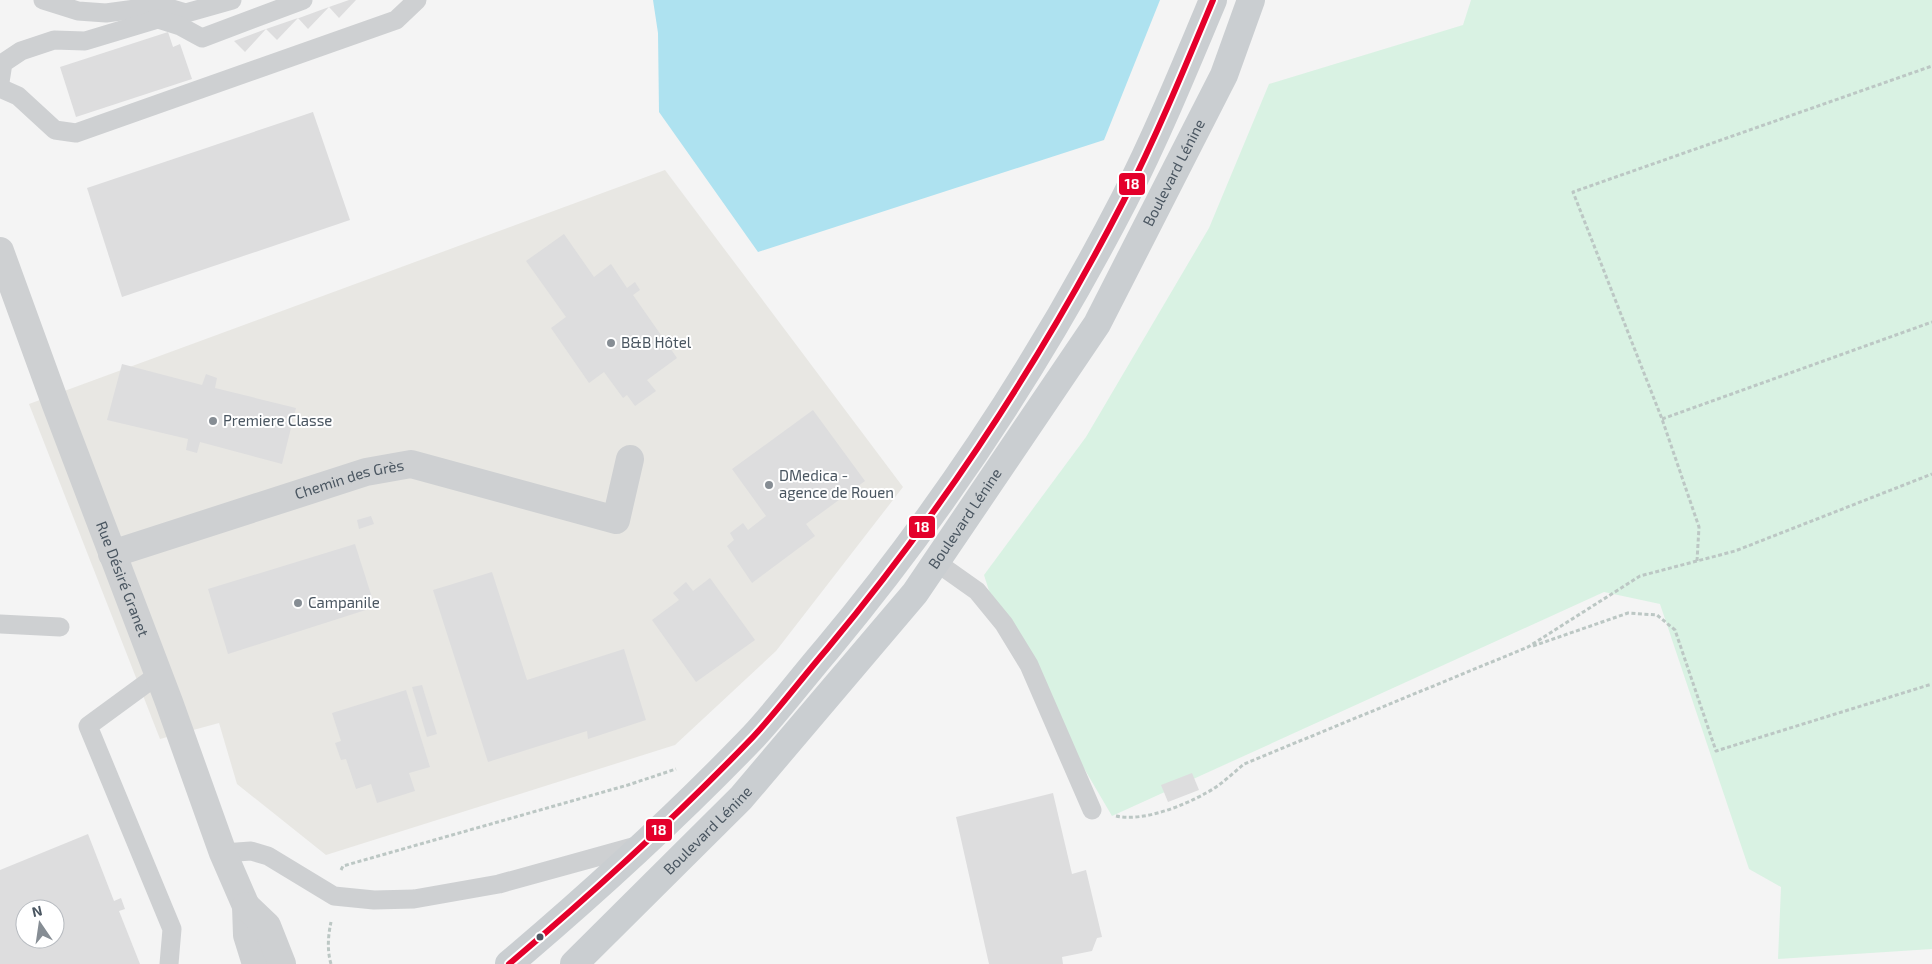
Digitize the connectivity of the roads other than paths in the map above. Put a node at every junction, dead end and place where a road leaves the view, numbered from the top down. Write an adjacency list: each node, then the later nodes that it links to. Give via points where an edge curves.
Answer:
1 (43, 0): 2 (lane, via 78,11 106,13 155,4 186,13)
2 (232, 0)
3 (303, 0): 7 (lane, via 202,38 158,19 84,41 54,40 21,50 3,63)
4 (417, 0): 8 (lane, via 396,20 76,133 55,130 18,96)
5 (1212, 0): 17 (main road, Boulevard Lénine, via 1125,197 1072,296 989,431 850,622 755,735)
6 (1252, 0): 12 (main road, Boulevard Lénine, via 1224,75 1097,324)
7 (0, 82)
8 (0, 88)
9 (0, 251): 11 (street, Rue Désiré Granet)
10 (630, 459): 11 (street, Chemin des Grès, via 616,520 411,464 366,472)
11 (112, 554): 15 (street, Rue Désiré Granet)
12 (936, 562): 16 (lane, via 977,591 1004,624 1029,665); 24 (main road, Boulevard Lénine, via 915,594 741,798)
13 (0, 624): 14 (lane)
14 (60, 627)
15 (158, 674): 18 (street, Rue Désiré Granet); 20 (lane, via 88,726 172,929)
16 (1092, 810)
17 (646, 843): 18 (lane, via 499,884 414,899 374,900 334,896 268,856 251,850); 23 (main road, Boulevard Lénine, via 583,902)
18 (224, 853): 19 (street, Rue Désiré Granet)
19 (246, 906): 21 (street, Rue Désiré Granet, via 247,936); 22 (street, Rue Désiré Granet, via 267,926)
20 (169, 964)
21 (256, 964)
22 (282, 964)
23 (509, 964)
24 (574, 964)

